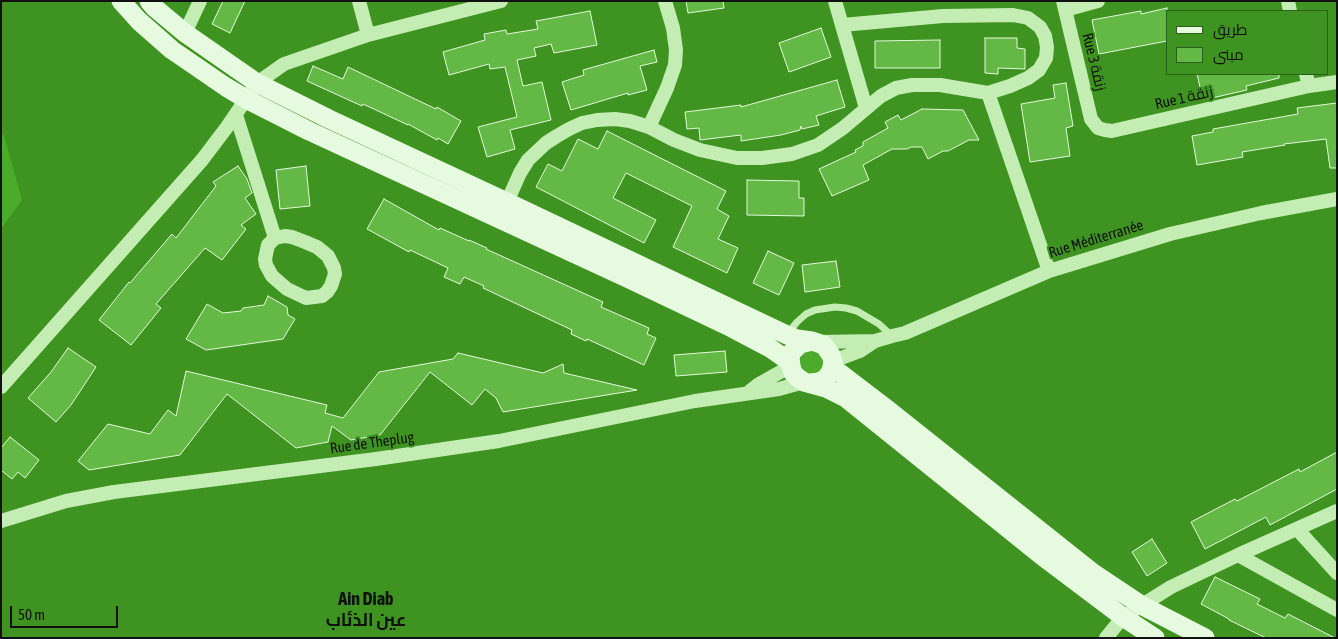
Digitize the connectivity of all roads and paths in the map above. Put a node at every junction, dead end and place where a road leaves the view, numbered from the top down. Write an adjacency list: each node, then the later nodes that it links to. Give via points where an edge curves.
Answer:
1 (121, 1): 17 (street, via 172,50)
2 (149, 1): 11 (street)
3 (200, 1): 11 (street)
4 (359, 1): 12 (street)
5 (501, 1): 12 (street)
6 (665, 1): 20 (street, via 673,28 675,65)
7 (835, 1): 10 (street)
8 (1098, 1): 9 (street)
9 (1064, 5): 21 (street, Rue 3 زنقة, via 1092,119)
10 (842, 25): 16 (street, via 952,16 1013,15 1028,18 1040,27 1045,36 1046,58 1039,70 1028,78); 18 (street)
11 (185, 33): 15 (street)
12 (368, 35): 15 (street, via 284,64)
13 (1308, 80): 14 (street, Rue 1 زنقة); 21 (street, Rue 1 زنقة, via 1112,131)
14 (1337, 82)
15 (257, 83): 17 (street); 23 (street)
16 (988, 93): 18 (street, via 940,85 912,85 896,88); 25 (street)
17 (246, 99): 19 (street); 30 (street, via 732,328 770,348)
18 (866, 108): 20 (street, via 818,145 792,154 762,158 709,153)
19 (236, 115): 24 (street); 33 (street, via 202,160)
20 (649, 127): 23 (street, via 615,119 582,123 568,129 528,160)
21 (1098, 128)
22 (1337, 199): 25 (street, Rue Méditerranée, via 1170,234)
23 (507, 202): 26 (street)
24 (275, 238): 24 (street, via 268,246 265,259 272,276 287,289 306,298 327,292 335,274 328,256 317,247 292,236)
25 (1049, 271): 27 (street, Rue Méditerranée)
26 (787, 335): 27 (lane, via 806,314 835,307 857,311); 28 (street)
27 (892, 336): 29 (street, Rue Méditerranée)
28 (815, 341): 29 (street, Rue Méditerranée); 30 (street, via 806,341 796,348); 31 (street, via 828,349)
29 (875, 341): 31 (street, Rue Méditerranée)
30 (790, 364): 32 (street, via 793,373); 34 (street)
31 (833, 364): 32 (street, via 825,378); 40 (street, via 1093,573)
32 (808, 383): 34 (street); 42 (street, via 846,398)
33 (1, 387)
34 (747, 393): 36 (street, Rue de Theplug, via 499,441 114,492 66,501)
35 (1337, 511): 37 (street)
36 (1, 521)
37 (1297, 529): 38 (street); 39 (street)
38 (1238, 555): 40 (street, via 1170,587); 41 (street)
39 (1337, 573)
40 (1141, 605): 42 (street); 45 (street)
41 (1337, 610)
42 (1123, 617): 43 (street); 44 (street)
43 (1106, 638)
44 (1155, 638)
45 (1205, 638)

